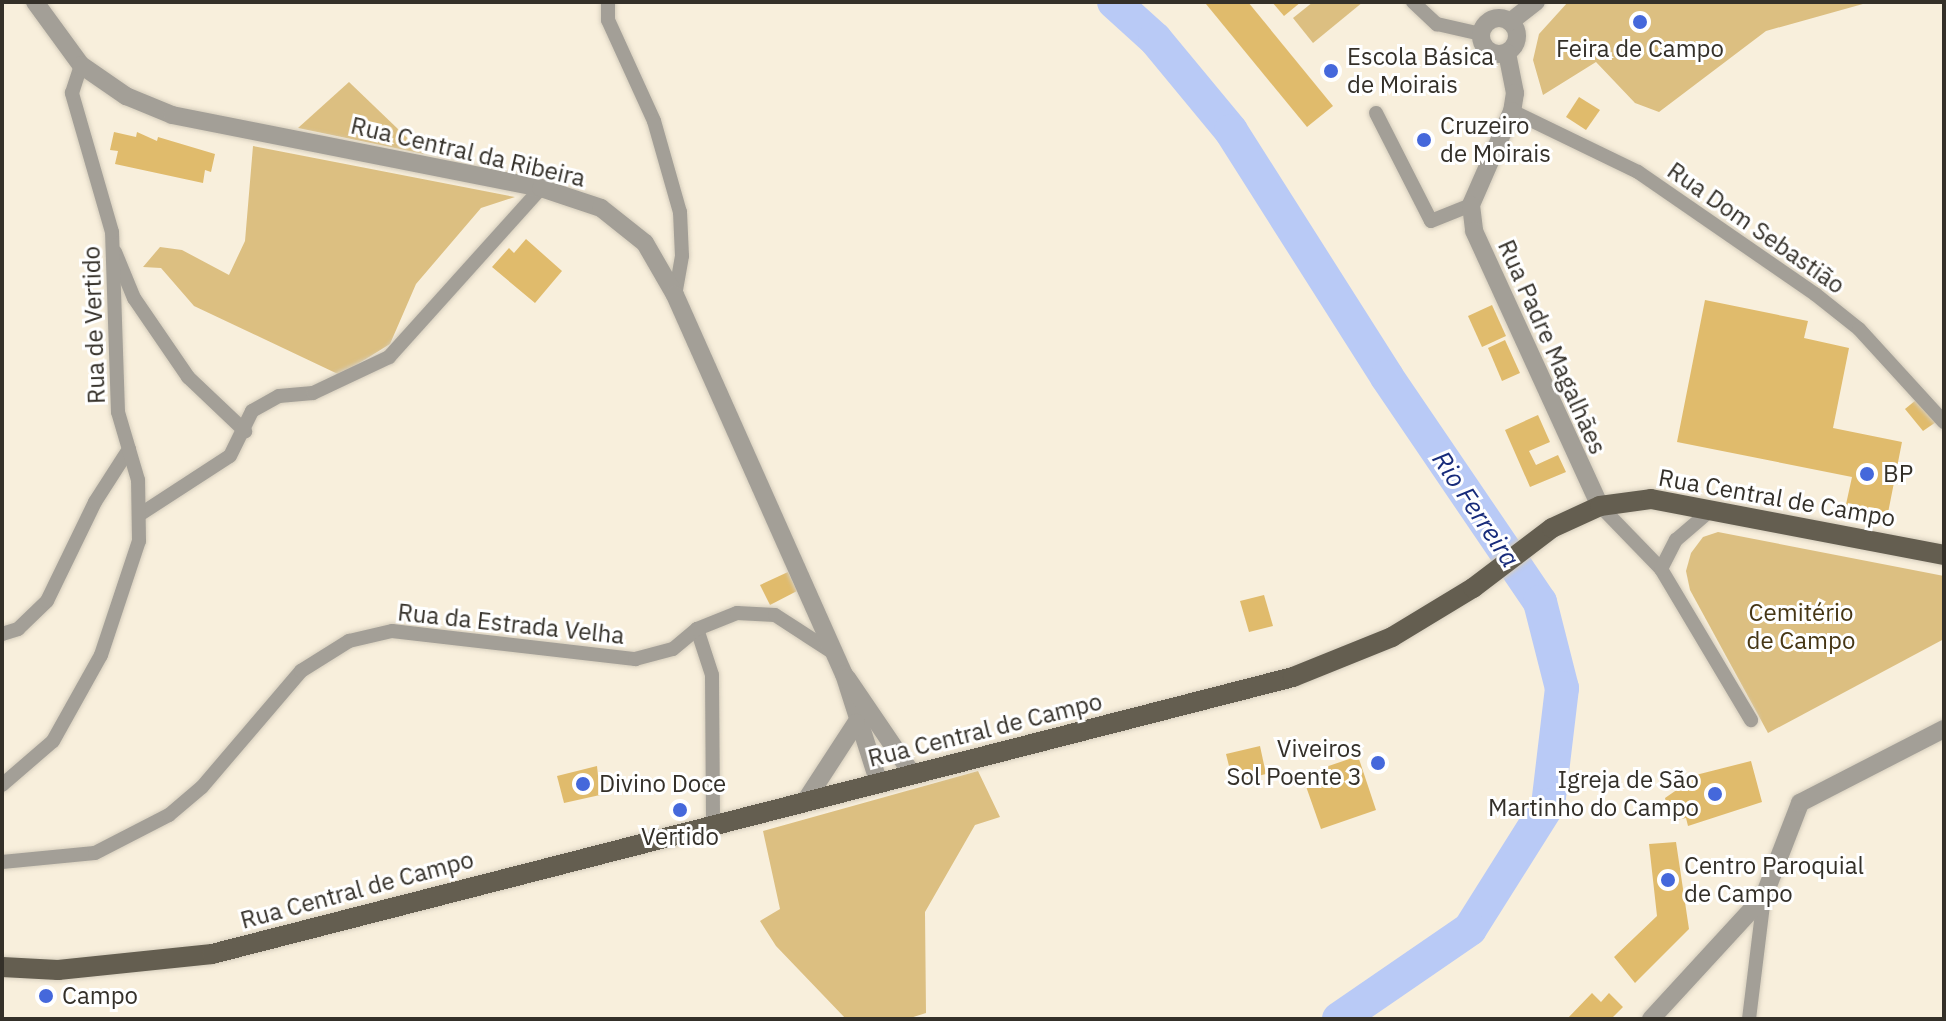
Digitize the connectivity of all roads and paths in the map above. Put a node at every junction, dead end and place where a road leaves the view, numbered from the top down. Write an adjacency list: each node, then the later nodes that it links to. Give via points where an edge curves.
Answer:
1 (35, 2): 8 (street, Rua Central da Ribeira)
2 (608, 2): 14 (street, via 608,20 654,121 680,212 682,256)
3 (1413, 2): 6 (street, via 1437,24)
4 (1536, 2): 5 (street)
5 (1510, 22): 6 (street, via 1492,20); 7 (street, via 1518,35)
6 (1481, 34): 7 (street, via 1491,52)
7 (1507, 53): 9 (street, via 1515,93)
8 (81, 65): 11 (street, Rua Central da Ribeira, via 126,96 172,115); 13 (street, Rua de Vertido, via 72,93)
9 (1512, 111): 12 (street); 15 (street, Rua Dom Sebastião, via 1638,172 1815,294 1859,329)
10 (1376, 113): 12 (street, via 1431,221)
11 (541, 188): 14 (street, Rua Central da Ribeira, via 601,208 645,243); 16 (street, via 522,203 389,357 313,393 279,396 252,411)
12 (1471, 205): 18 (street, Rua Padre Magalhães, via 1474,231)
13 (112, 246): 16 (street, via 134,298 188,377); 17 (street, Rua de Vertido, via 118,412)
14 (675, 295): 25 (street, Rua Central da Ribeira)
15 (1944, 422)
16 (245, 431): 20 (street, via 230,456)
17 (129, 449): 20 (street, Rua de Vertido, via 138,480); 24 (street, via 95,502 47,601 18,629)
18 (1600, 506): 19 (main road, Rua Central de Campo, via 1651,499); 22 (street); 30 (main road, Rua Central de Campo, via 1552,528 1473,588 1392,637 1293,677)
19 (1712, 509): 21 (main road, Rua Central de Campo); 22 (street, via 1676,540)
20 (139, 515): 32 (street, Rua de Vertido, via 139,541 101,655 53,741)
21 (1944, 555)
22 (1661, 569): 27 (street)
23 (697, 629): 25 (street, Rua da Estrada Velha, via 737,613 775,615); 34 (street, via 712,675); 35 (street, Rua da Estrada Velha, via 673,649 635,659 392,631 349,641 301,671 202,787 169,815 95,853)
24 (2, 634)
25 (835, 654): 26 (street, Rua Central da Ribeira)
26 (844, 674): 28 (street, Rua Central da Ribeira); 30 (street, Rua Central da Ribeira)
27 (1751, 720)
28 (856, 723): 31 (street, Rua Central da Ribeira); 33 (street)
29 (1944, 729): 36 (street, via 1800,803)
30 (913, 775): 31 (main road, Rua Central de Campo)
31 (879, 784): 33 (main road, Rua Central de Campo)
32 (2, 785)
33 (806, 800): 34 (main road, Rua Central de Campo)
34 (713, 824): 37 (main road, Rua Central de Campo, via 212,954 58,970)
35 (2, 862)
36 (1764, 896): 38 (street); 39 (street)
37 (2, 967)
38 (1651, 1019)
39 (1749, 1019)

